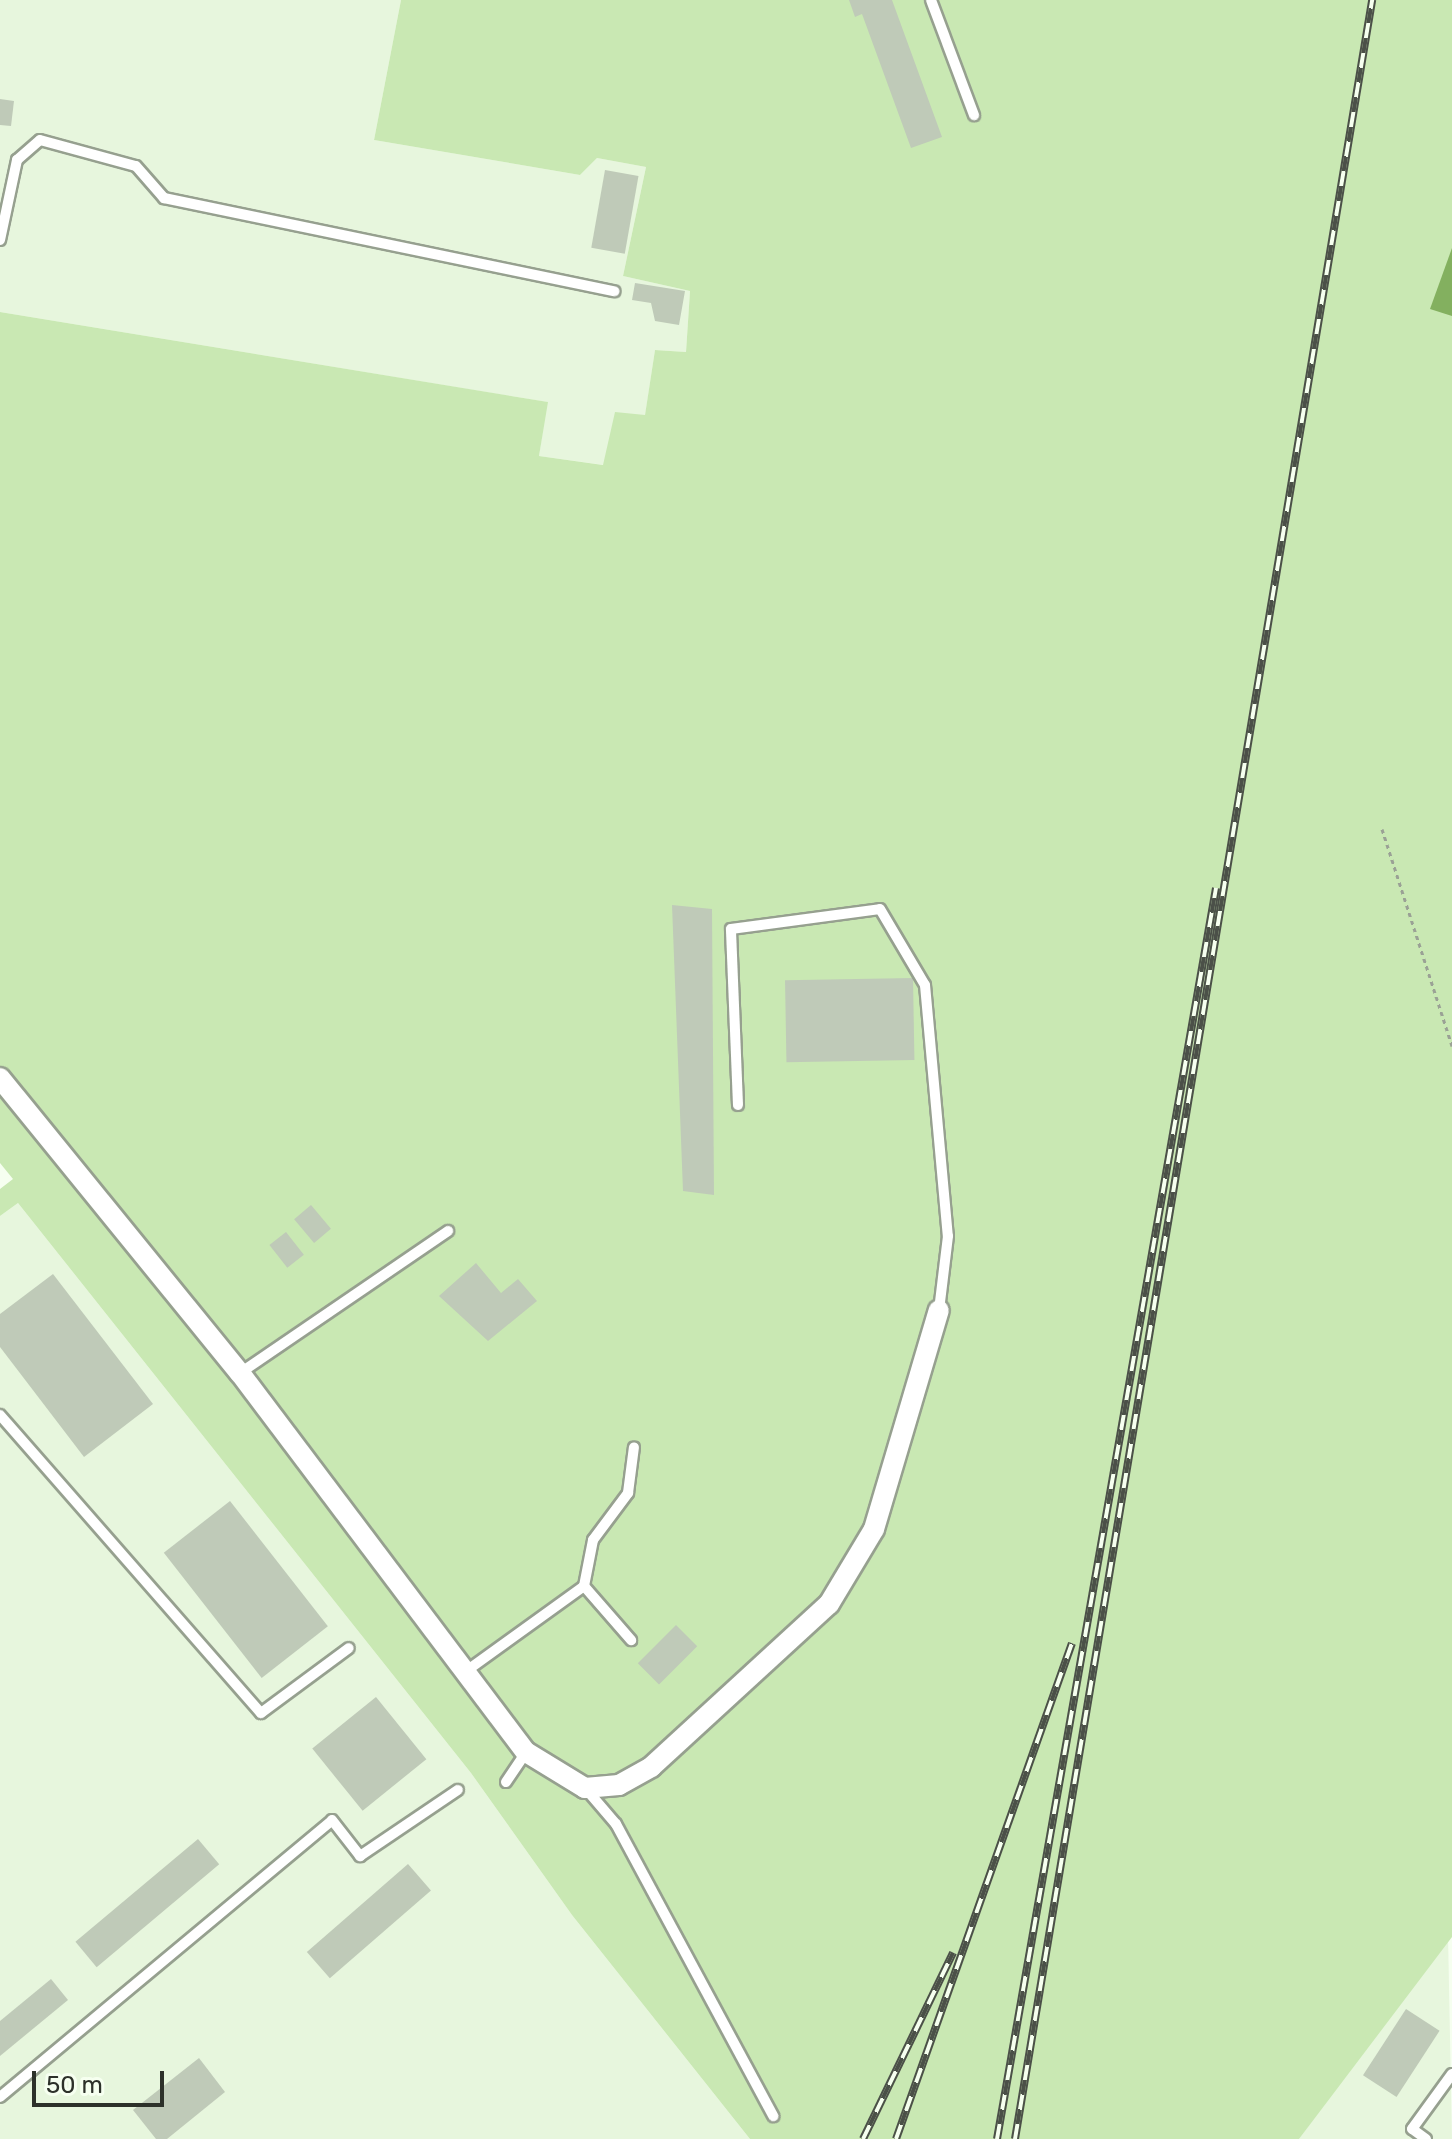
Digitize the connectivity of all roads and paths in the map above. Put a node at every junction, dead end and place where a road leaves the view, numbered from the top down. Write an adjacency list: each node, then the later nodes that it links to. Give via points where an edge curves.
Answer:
1 (931, 0): 2 (lane)
2 (974, 115)
3 (0, 240): 4 (lane, via 17,160 40,140 136,166 164,198)
4 (615, 291)
5 (1382, 829): 6 (path)
6 (1452, 1046)
7 (0, 1078): 11 (street)
8 (738, 1105): 10 (lane, via 731,929 880,909 925,985 948,1236)
9 (448, 1231): 11 (lane)
10 (939, 1310): 20 (street, via 874,1529 829,1604 651,1767 619,1785)
11 (240, 1373): 17 (street)
12 (0, 1415): 16 (lane, via 261,1713)
13 (634, 1447): 14 (lane, via 628,1493 593,1540)
14 (584, 1586): 15 (lane); 17 (lane)
15 (631, 1640)
16 (349, 1648)
17 (469, 1669): 18 (street)
18 (526, 1752): 19 (lane); 20 (street)
19 (506, 1782)
20 (585, 1788): 24 (lane, via 616,1824)
21 (458, 1790): 23 (lane, via 360,1856 332,1820)
22 (1452, 2074): 25 (lane, via 1412,2129)
23 (0, 2097)
24 (773, 2116)
25 (1426, 2139)

